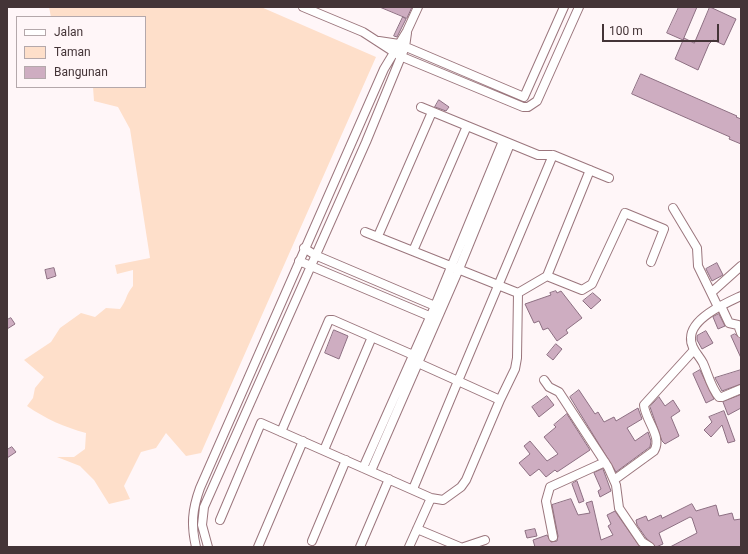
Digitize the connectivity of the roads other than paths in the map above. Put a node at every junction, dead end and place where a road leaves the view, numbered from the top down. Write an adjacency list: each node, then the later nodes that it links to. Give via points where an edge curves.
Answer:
1 (303, 7): 5 (street)
2 (418, 7): 6 (street)
3 (564, 7): 8 (street)
4 (579, 7): 9 (street, via 537,101)
5 (377, 40): 6 (street); 7 (street)
6 (402, 45): 7 (street); 8 (street)
7 (397, 54): 9 (street, via 520,107); 20 (street, via 384,69); 22 (street, via 366,142)
8 (524, 97): 9 (street)
9 (531, 106)
10 (421, 107): 11 (street)
11 (432, 112): 12 (street); 19 (street)
12 (467, 126): 13 (street); 21 (street)
13 (507, 143): 14 (street, via 538,155); 27 (street)
14 (553, 155): 15 (street); 29 (street)
15 (590, 170): 16 (street); 28 (street)
16 (609, 178)
17 (673, 208): 30 (street, via 697,248 698,266)
18 (364, 232): 19 (street)
19 (378, 236): 21 (street)
20 (304, 248): 22 (street); 23 (street)
21 (413, 251): 27 (street)
22 (315, 255): 25 (street); 34 (street)
23 (299, 261): 25 (street); 61 (street, via 193,507)
24 (651, 262): 28 (street, via 664,229 625,213 588,288 582,290)
25 (310, 265): 35 (street); 62 (street, via 204,507 202,525)
26 (741, 266): 30 (street)
27 (455, 268): 29 (street); 34 (street)
28 (547, 276): 31 (street)
29 (499, 286): 31 (street); 42 (street)
30 (712, 292): 33 (street)
31 (518, 293): 44 (street, via 517,358 515,369)
32 (741, 296): 33 (street)
33 (719, 306): 36 (street, via 729,323 738,325); 38 (street, via 694,327 690,337)
34 (438, 308): 35 (street)
35 (434, 317): 39 (street); 40 (street)
36 (741, 333)
37 (372, 337): 39 (street); 45 (street, via 329,320); 47 (street)
38 (694, 350): 43 (street, via 719,397); 52 (street, via 644,405 656,438 657,446 654,451)
39 (413, 355): 50 (street)
40 (418, 363): 42 (street); 50 (street)
41 (544, 380): 49 (street, via 549,387 558,392)
42 (458, 381): 44 (street); 53 (street)
43 (741, 389)
44 (500, 400): 54 (street, via 466,480 461,487 443,500)
45 (281, 432): 46 (street); 55 (street, via 262,423)
46 (303, 441): 47 (street); 63 (street)
47 (324, 450): 48 (street)
48 (346, 460): 50 (street); 59 (street)
49 (605, 462): 52 (street); 57 (street, via 550,486 546,501)
50 (367, 470): 51 (street)
51 (389, 479): 53 (street); 64 (street)
52 (614, 480): 60 (street, via 619,508)
53 (413, 489): 54 (street)
54 (432, 498): 56 (street)
55 (220, 520)
56 (417, 529): 65 (street); 66 (street)
57 (553, 537)
58 (485, 540): 67 (street)
59 (312, 541)
60 (645, 546)
61 (196, 547)
62 (208, 547)
63 (258, 547)
64 (360, 547)
65 (409, 547)
66 (458, 547)
67 (464, 547)

